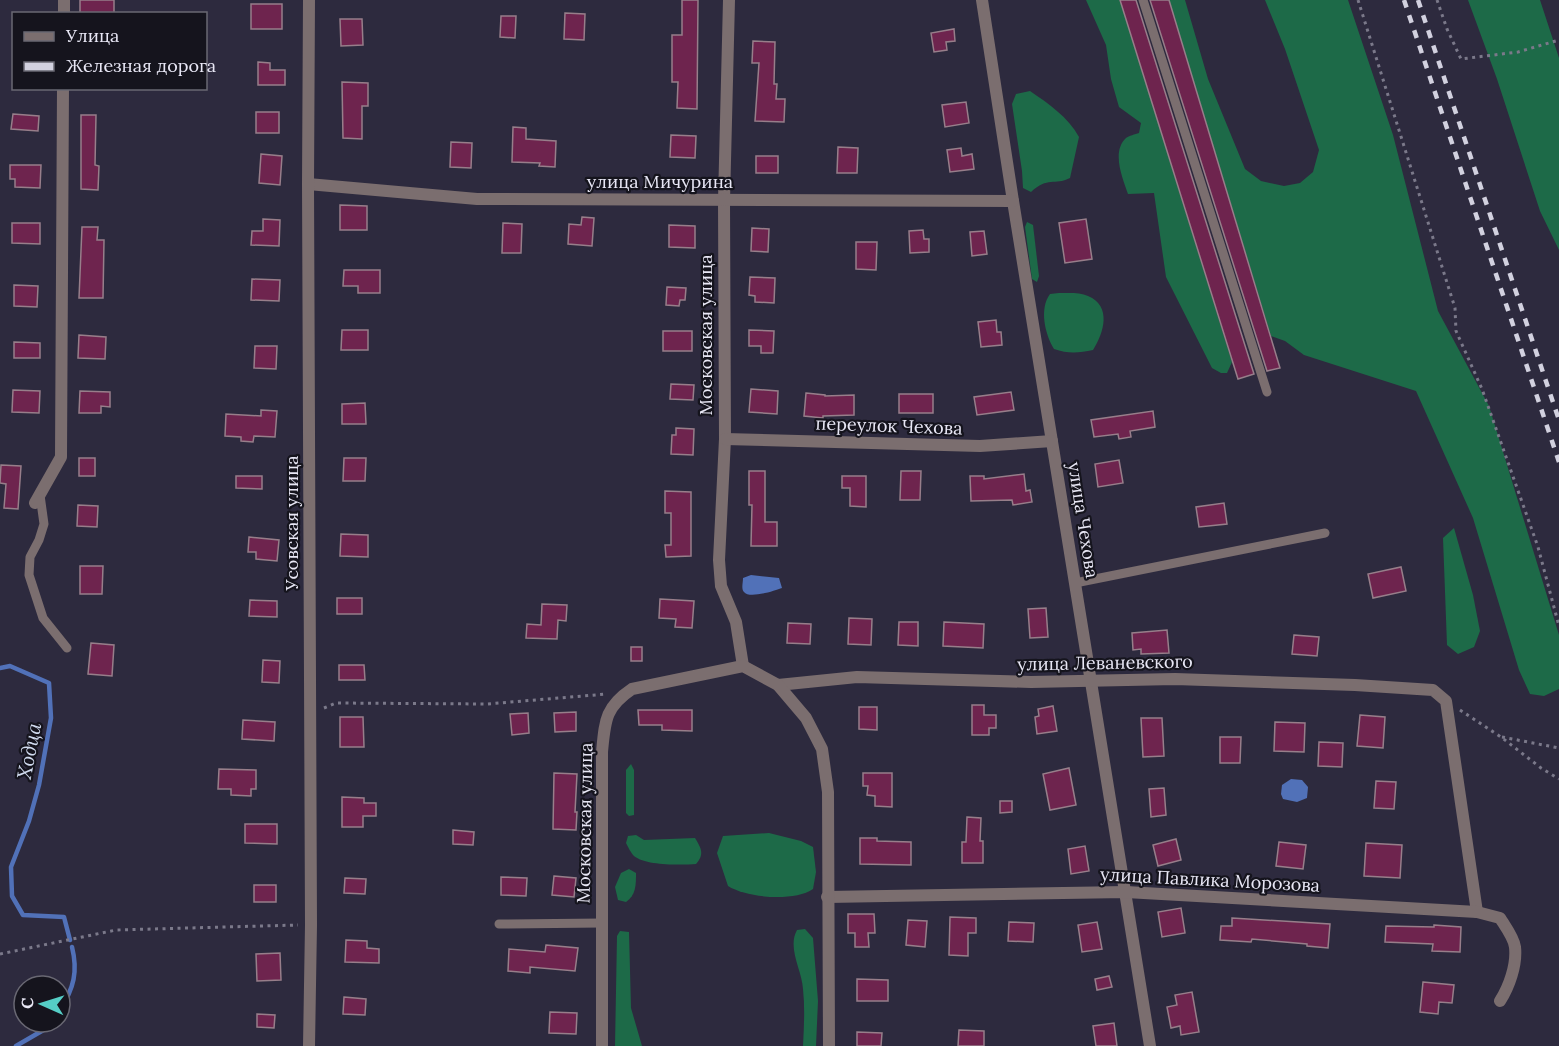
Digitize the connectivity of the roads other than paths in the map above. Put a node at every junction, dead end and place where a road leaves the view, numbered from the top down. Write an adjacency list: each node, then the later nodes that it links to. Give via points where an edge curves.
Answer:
1 (309, 0): 6 (street, Усовская улица)
2 (729, 0): 7 (street, Московская улица)
3 (982, 0): 8 (street, улица Чехова)
4 (1143, 0): 9 (lane)
5 (63, 90): 12 (street, via 61,457)
6 (308, 184): 7 (street, улица Мичурина, via 477,199); 25 (street, Усовская улица)
7 (724, 201): 8 (street, улица Мичурина); 10 (street, Московская улица)
8 (1012, 201): 11 (street, улица Чехова)
9 (1267, 392)
10 (725, 439): 11 (street, переулок Чехова, via 980,446); 16 (street, Московская улица, via 718,561 721,586 736,622)
11 (1052, 441): 14 (street, улица Чехова)
12 (37, 499): 15 (lane, via 44,524 30,557 29,575 43,618)
13 (1325, 533): 14 (lane)
14 (1075, 583): 17 (street, улица Чехова)
15 (67, 648)
16 (742, 666): 18 (street); 22 (street, Московская улица, via 632,689 617,699 605,720)
17 (1091, 680): 18 (street, улица Леваневского, via 857,677); 19 (street, улица Чехова); 21 (street, улица Леваневского, via 1175,679 1433,690 1446,701)
18 (777, 685): 20 (street, via 806,718 822,749 828,792)
19 (1126, 892): 20 (street, улица Павлика Морозова); 21 (street, улица Павлика Морозова); 28 (street, улица Чехова)
20 (827, 897): 27 (street)
21 (1477, 912): 24 (street, улица Павлика Морозова, via 1500,918 1515,946 1513,973)
22 (602, 923): 23 (lane); 26 (street, Московская улица)
23 (499, 924)
24 (1500, 1001)
25 (309, 1046)
26 (602, 1046)
27 (829, 1046)
28 (1150, 1046)

